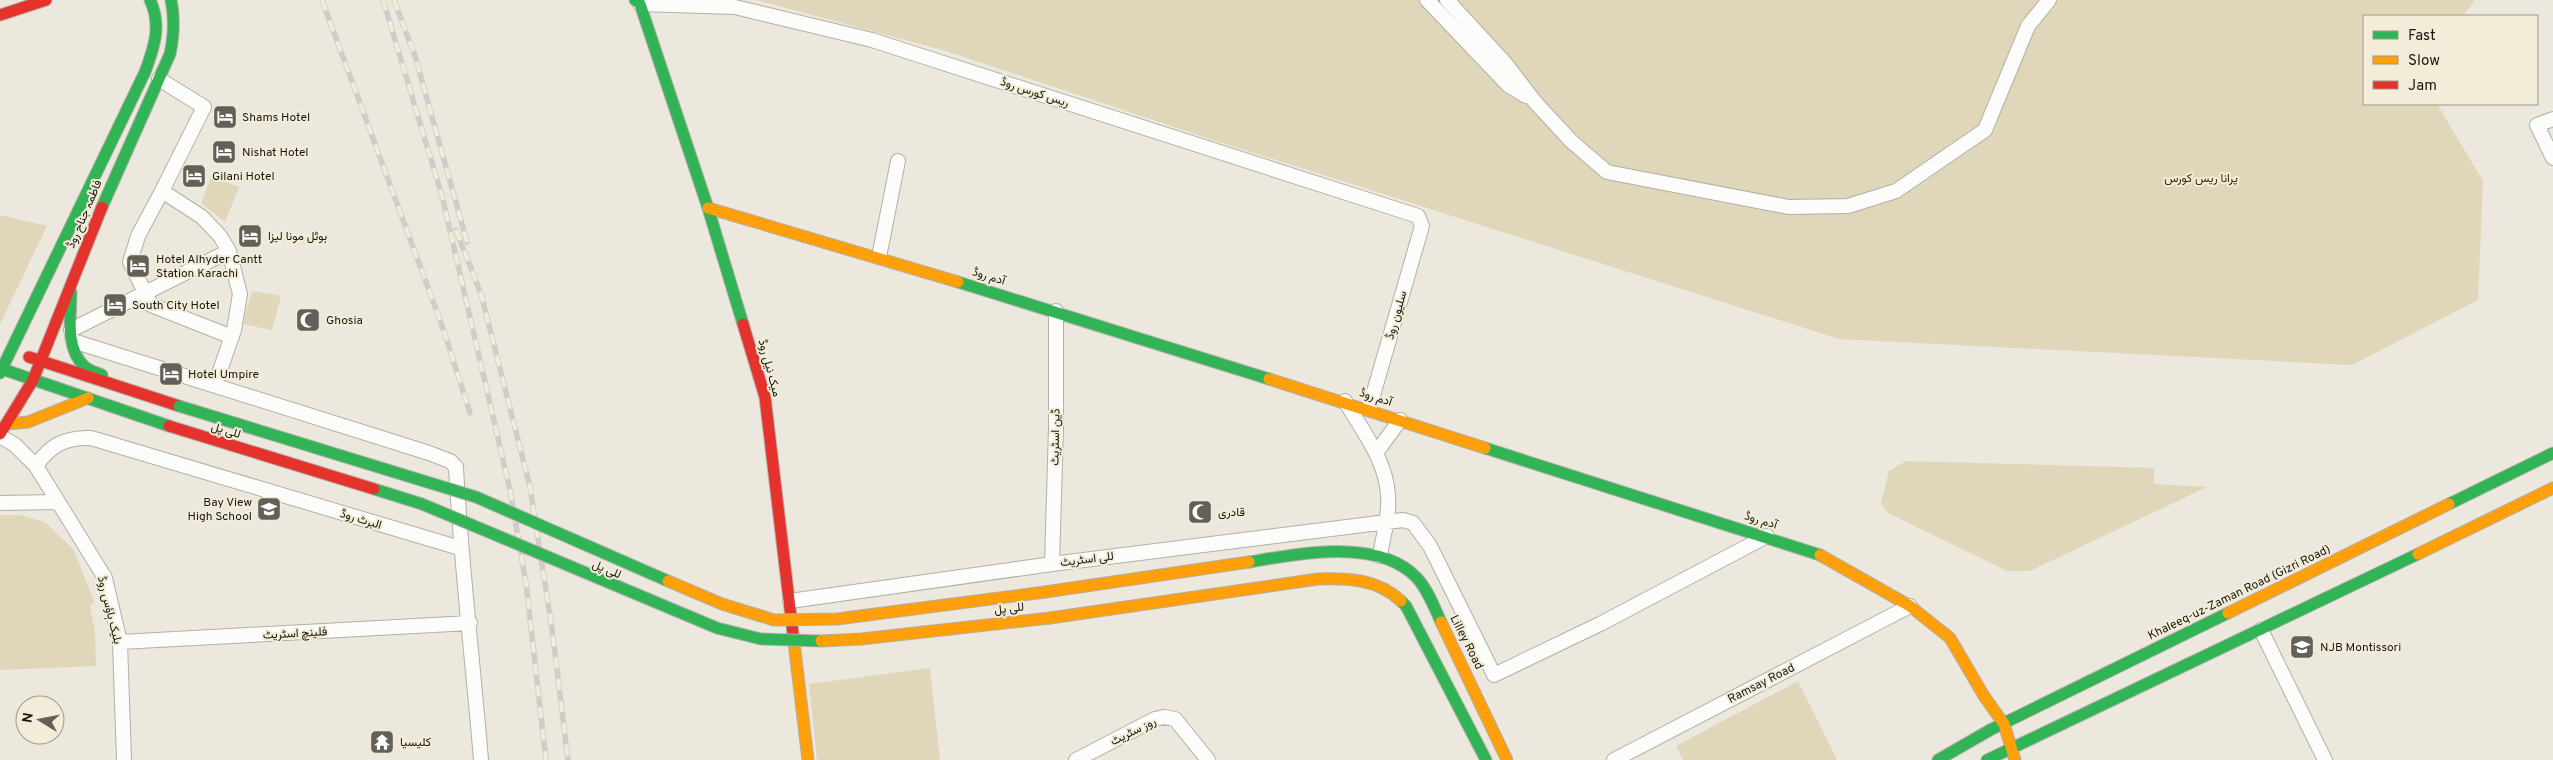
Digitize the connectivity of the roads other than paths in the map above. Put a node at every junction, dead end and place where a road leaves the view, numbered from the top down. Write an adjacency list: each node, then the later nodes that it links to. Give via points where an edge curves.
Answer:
1 (46, 0): 8 (main road)
2 (150, 0): 24 (main road, فاطمہ جناح روڈ, via 157,32 145,72)
3 (171, 0): 9 (main road, فاطمہ جناح روڈ, via 174,34 170,54)
4 (1427, 0): 10 (street, via 1508,85)
5 (1447, 0): 10 (street)
6 (2049, 0): 10 (street, via 2028,26 1985,130 1896,191 1848,206 1788,207 1607,172 1571,141)
7 (637, 2): 15 (main road, میک نیل روڈ); 16 (street, ریس کورس روڈ, via 734,7 872,40 1294,174 1418,216)
8 (0, 15)
9 (158, 79): 14 (street, via 204,108); 19 (main road, فاطمہ جناح روڈ)
10 (1535, 102)
11 (2553, 119): 12 (street, via 2537,125)
12 (2553, 158)
13 (898, 161): 18 (street)
14 (162, 190): 17 (street, via 202,217); 20 (street, via 138,236 130,262)
15 (708, 208): 18 (main road, آدم روڈ); 48 (main road, میک نیل روڈ, via 765,396)
16 (1421, 220): 32 (street, سلیون روڈ, via 1422,226)
17 (229, 251): 20 (street); 23 (street, via 240,294)
18 (879, 257): 21 (main road, آدم روڈ)
19 (72, 278): 22 (main road); 25 (main road, فاطمہ جناح روڈ)
20 (146, 292): 22 (street); 23 (street, via 152,305 159,310)
21 (1056, 311): 31 (main road, آدم روڈ); 47 (street, ڈین اسٹریٹ)
22 (72, 335): 28 (street); 30 (main road, via 75,352 84,366)
23 (232, 337): 28 (street)
24 (12, 350): 25 (main road); 26 (main road, فاطمہ جناح روڈ)
25 (40, 361): 27 (main road, فاطمہ جناح روڈ); 30 (main road)
26 (1, 371): 27 (main road, للی پل)
27 (33, 380): 29 (main road, للی پل); 34 (main road, فاطمہ جناح روڈ)
28 (215, 386): 45 (street, via 450,461 456,467)
29 (88, 398): 34 (main road); 62 (main road, للی پل, bridge, via 422,504 658,605 717,628 761,639 861,639 1050,618 1303,580 1343,578 1376,584 1387,588 1406,606)
30 (153, 398): 46 (main road, للی پل, bridge, via 476,497 722,604 774,620 837,619 1314,552)
31 (1345, 401): 32 (main road, آدم روڈ); 35 (street)
32 (1369, 409): 33 (main road, آدم روڈ)
33 (1400, 420): 35 (street); 43 (main road, آدم روڈ, via 1686,513)
34 (2, 431): 37 (street, بلیک ہاؤس روڈ)
35 (1376, 453): 41 (street, via 1386,479)
36 (2553, 453): 42 (main road, Khaleeq-uz-Zaman Road (Gizri Road))
37 (36, 466): 39 (street, بلیک ہاؤس روڈ); 45 (street, البرٹ روڈ, via 57,444 75,438 91,438)
38 (2553, 488): 44 (main road, Khaleeq-uz-Zaman Road (Gizri Road))
39 (57, 502): 40 (street); 52 (street, بلیک ہاؤس روڈ, via 105,578)
40 (0, 503)
41 (1385, 520): 43 (street, للی اسٹریٹ, via 1408,521 1421,531 1494,675); 46 (street); 47 (street, للی اسٹریٹ)
42 (2432, 522): 44 (main road); 54 (main road, Khaleeq-uz-Zaman Road (Gizri Road))
43 (1768, 536): 49 (main road, آدم روڈ, via 1827,557)
44 (2444, 542): 51 (main road, Khaleeq-uz-Zaman Road (Gizri Road))
45 (460, 548): 50 (street)
46 (1380, 556): 63 (main road, Lilley Road, via 1410,570 1424,587)
47 (1052, 564): 48 (street, للی اسٹریٹ)
48 (790, 601): 59 (main road, میک نیل روڈ)
49 (1910, 606): 53 (main road, آدم روڈ, via 1950,638); 64 (street, Ramsay Road)
50 (470, 623): 52 (street, فلینچ اسٹریٹ); 58 (street)
51 (2262, 630): 55 (main road, Khaleeq-uz-Zaman Road (Gizri Road)); 67 (street)
52 (120, 642): 57 (street, بلیک ہاؤس روڈ)
53 (1984, 696): 54 (main road, آدم روڈ); 56 (main road, آدم روڈ)
54 (2004, 724): 55 (main road, آدم روڈ); 56 (main road, Khaleeq-uz-Zaman Road (Gizri Road))
55 (2012, 747): 56 (main road, Khaleeq-uz-Zaman Road (Gizri Road)); 66 (main road, آدم روڈ)
56 (1994, 748): 65 (main road, Khaleeq-uz-Zaman Road (Gizri Road))
57 (124, 760)
58 (481, 760)
59 (808, 760)
60 (1076, 760): 61 (street, روز سٹریٹ, via 1154,719 1164,717 1175,719)
61 (1208, 760)
62 (1486, 760)
63 (1507, 760)
64 (1614, 760)
65 (1938, 760)
66 (2015, 760)
67 (2325, 760)

